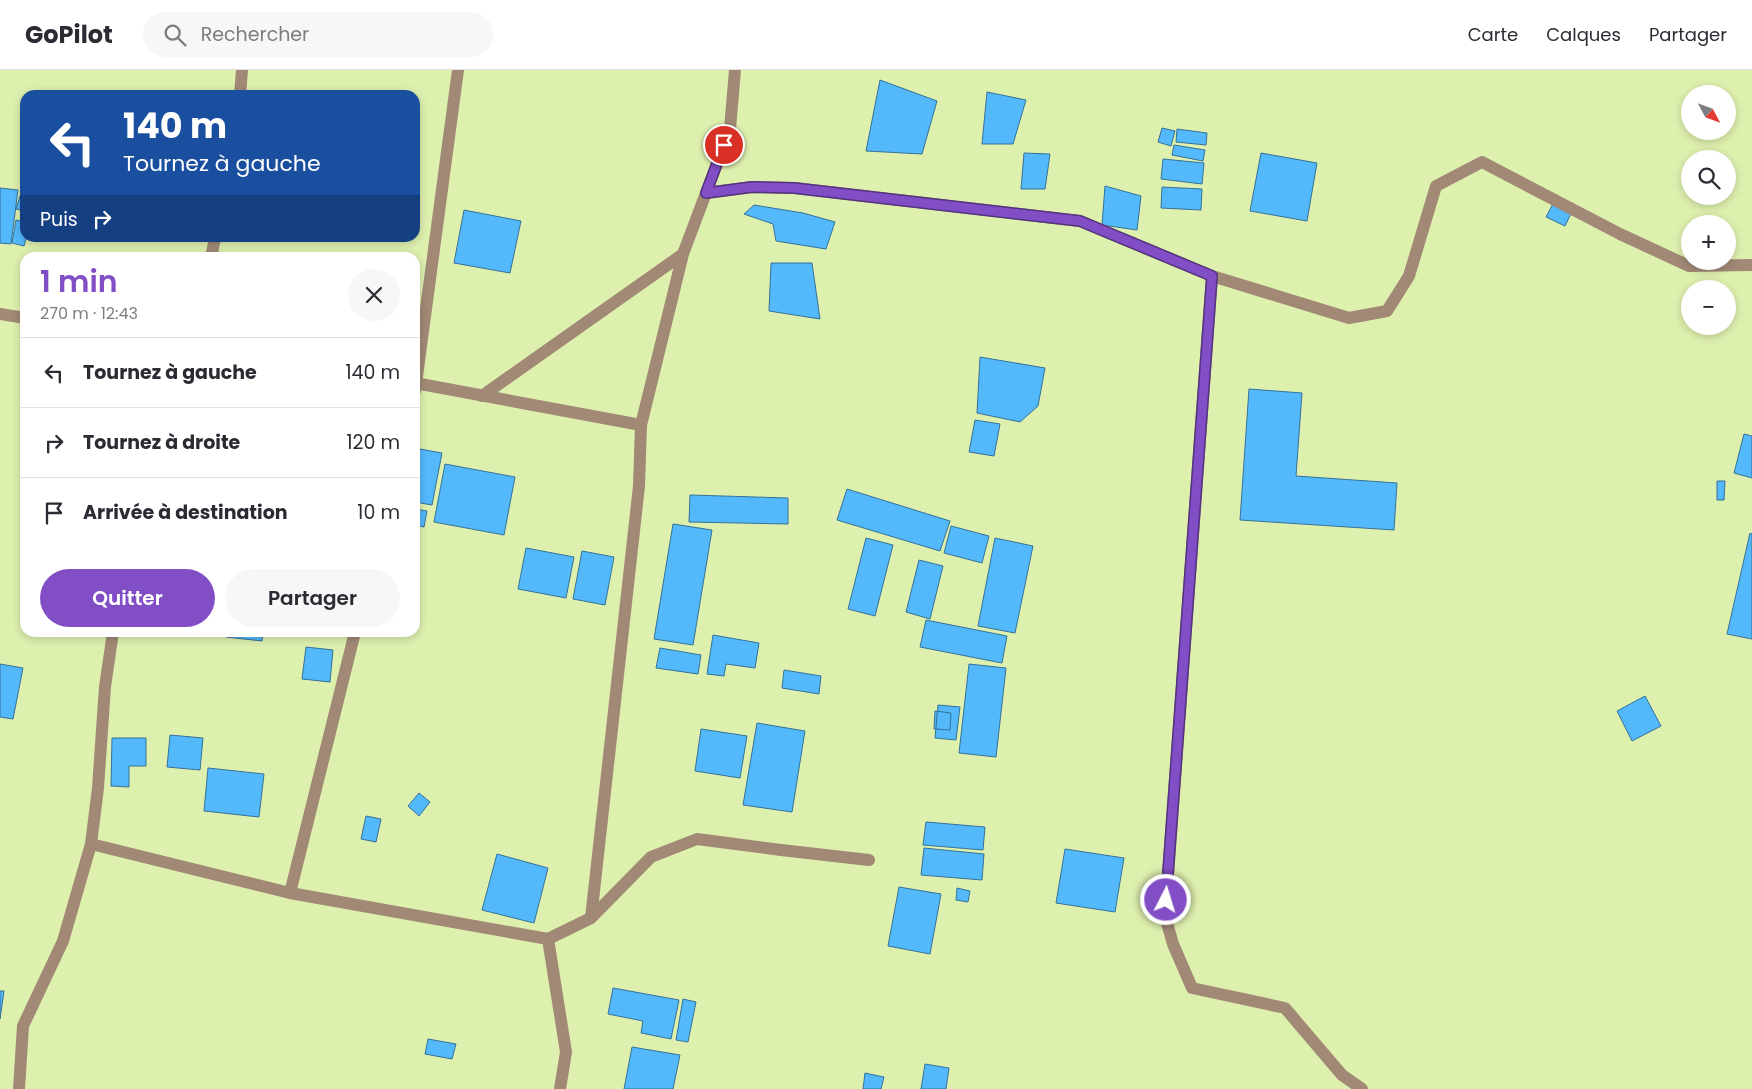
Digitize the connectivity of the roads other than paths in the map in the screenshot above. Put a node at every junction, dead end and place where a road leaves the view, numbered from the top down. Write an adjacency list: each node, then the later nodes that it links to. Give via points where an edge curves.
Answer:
1 (242, 70): 4 (street)
2 (458, 70): 11 (street)
3 (734, 70): 5 (street, via 730,129)
4 (240, 90)
5 (706, 193): 6 (street); 8 (street, via 752,187 794,188 1080,221)
6 (683, 254): 13 (street); 14 (street)
7 (1752, 264): 8 (street, via 1689,266 1482,162 1436,186 1410,276 1386,311 1348,318)
8 (1212, 276): 24 (street, via 1165,916 1192,988 1285,1008 1342,1075)
9 (0, 314): 10 (street)
10 (20, 317)
11 (420, 356)
12 (420, 387): 13 (street)
13 (482, 396): 14 (street)
14 (641, 425): 20 (street, via 639,486)
15 (112, 637): 17 (street)
16 (354, 637): 19 (street)
17 (90, 844): 19 (street); 22 (street, via 63,941 23,1026)
18 (869, 860): 20 (street, via 697,839 651,857)
19 (290, 893): 21 (street)
20 (591, 918): 21 (street)
21 (548, 939): 23 (street, via 566,1052)
22 (19, 1089)
23 (560, 1089)
24 (1362, 1089)

